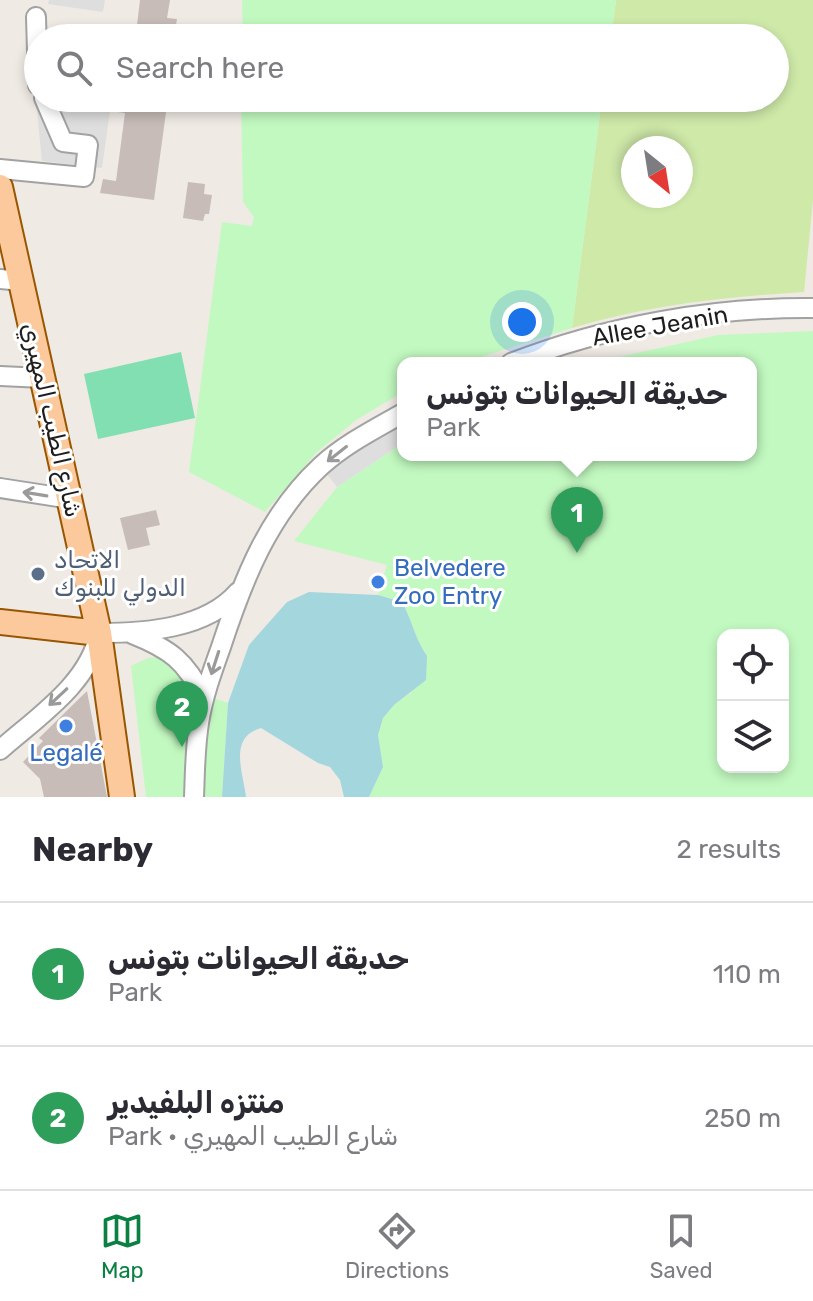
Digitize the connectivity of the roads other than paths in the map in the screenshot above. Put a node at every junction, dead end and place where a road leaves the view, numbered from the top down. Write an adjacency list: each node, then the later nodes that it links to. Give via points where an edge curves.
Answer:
1 (36, 17): 2 (street)
2 (36, 24)
3 (50, 112): 4 (street, via 63,142 88,145 84,177)
4 (0, 169)
5 (0, 187): 6 (main road, شارع الطيب المهيري)
6 (10, 280): 10 (main road, شارع الطيب المهيري)
7 (813, 308): 8 (street, Allee Jeanin, via 666,321)
8 (529, 357)
9 (0, 376): 10 (street)
10 (43, 378): 13 (main road, شارع الطيب المهيري)
11 (397, 416): 14 (street, one-way to 14, via 321,465 295,493)
12 (0, 488): 13 (street, one-way to 12)
13 (71, 499): 16 (main road, شارع الطيب المهيري)
14 (240, 589): 17 (street, via 193,621); 18 (street, one-way to 18)
15 (0, 622): 16 (main road)
16 (99, 633): 17 (street); 19 (street, one-way to 19, via 84,669); 20 (main road, شارع الطيب المهيري)
17 (130, 633): 18 (street, via 177,657)
18 (204, 698): 21 (street)
19 (0, 750)
20 (122, 797)
21 (194, 797)

